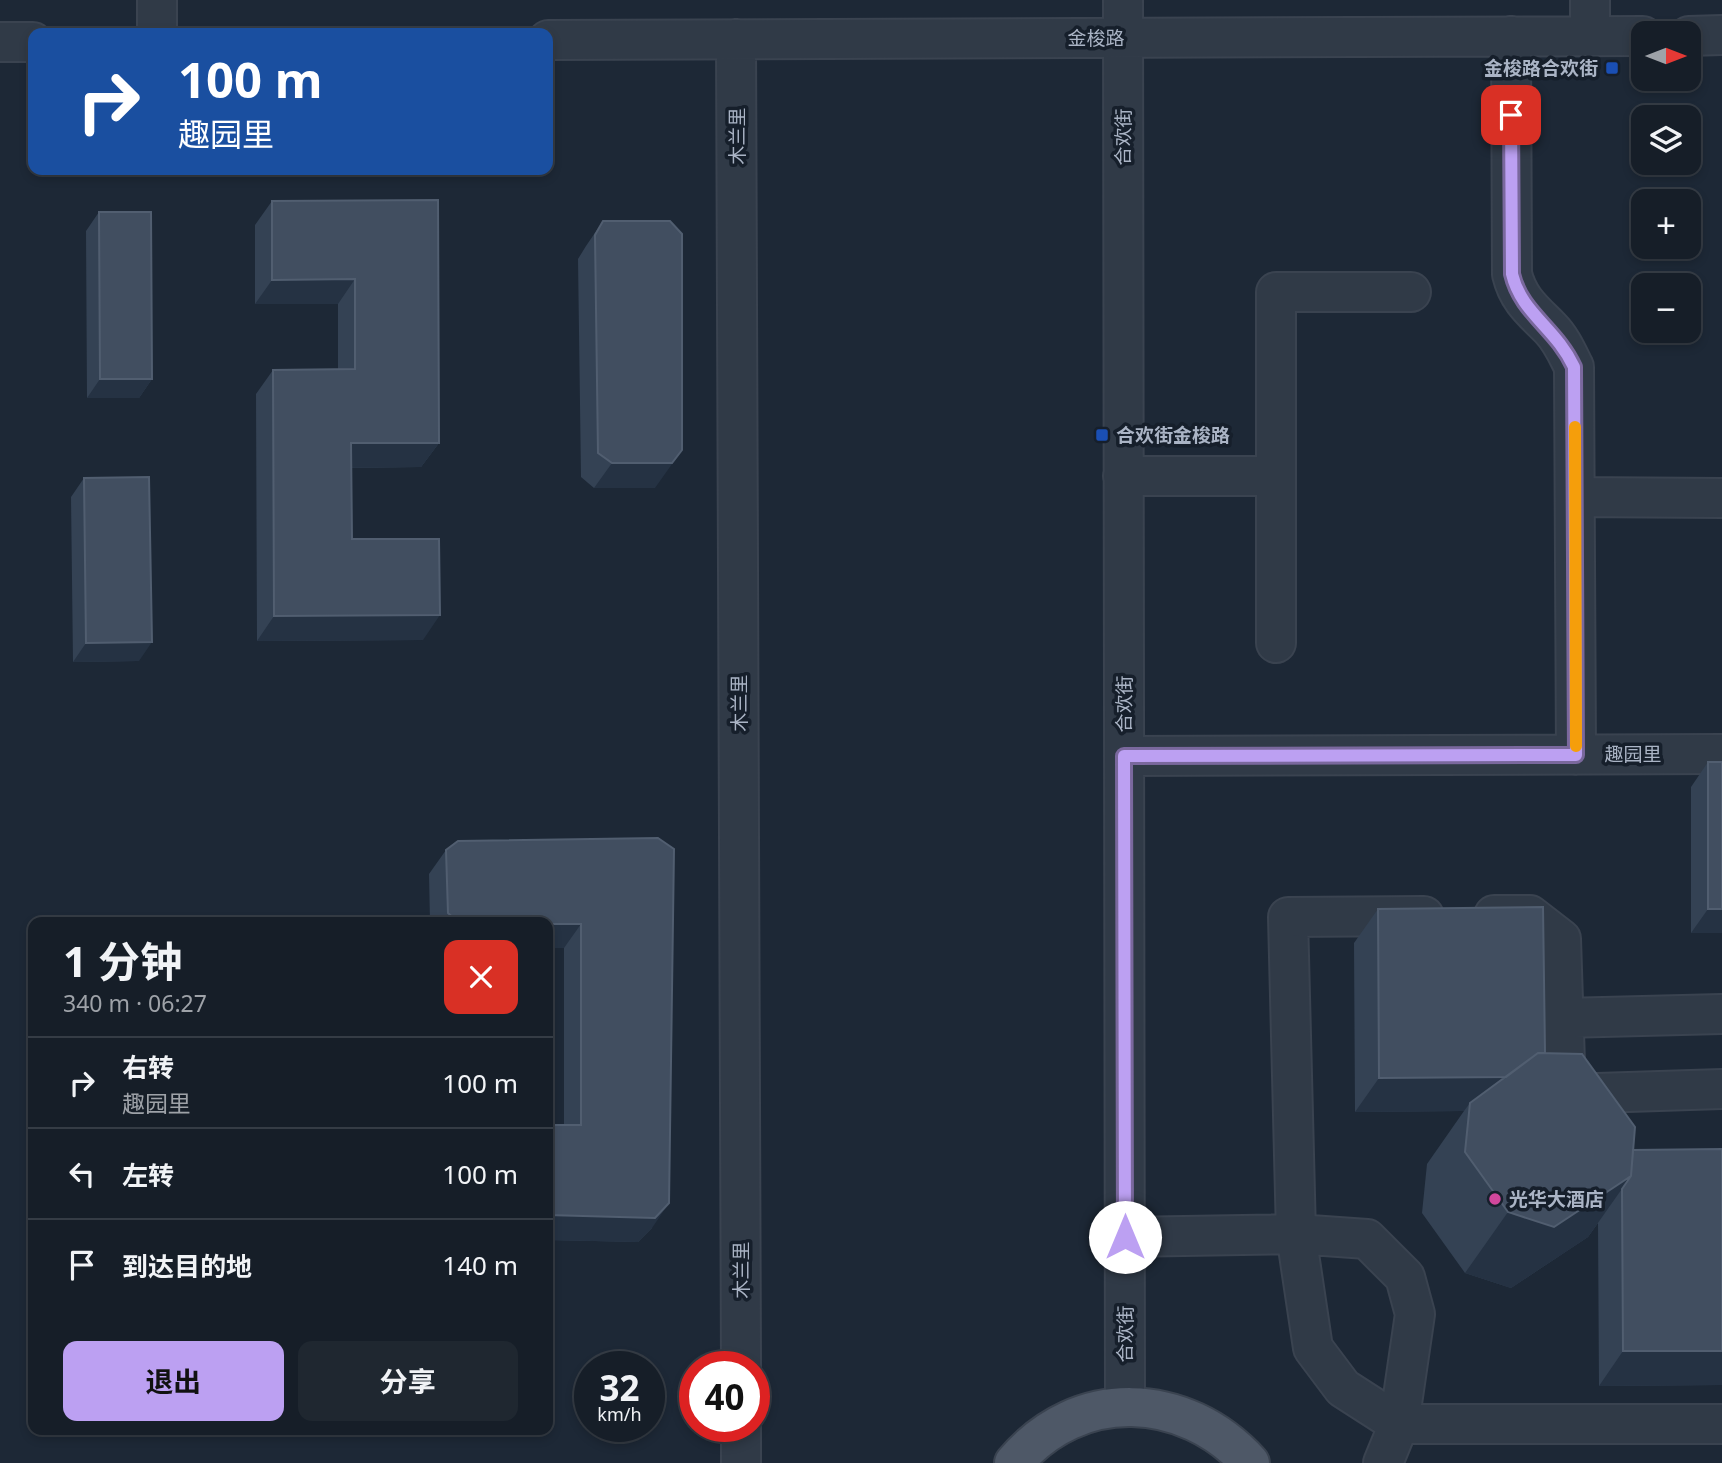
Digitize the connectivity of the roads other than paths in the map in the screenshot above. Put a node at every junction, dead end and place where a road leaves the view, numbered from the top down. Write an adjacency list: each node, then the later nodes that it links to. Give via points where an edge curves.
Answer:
1 (157, 0): 4 (street)
2 (1123, 0): 9 (street, 合欢街)
3 (1590, 18): 5 (street, 金梭路); 6 (street, 金梭路)
4 (156, 28)
5 (1631, 32)
6 (1511, 36): 9 (street, 金梭路); 17 (street, via 1512,274 1516,292 1550,329 1574,367)
7 (1701, 36): 8 (street)
8 (1722, 36)
9 (1123, 38): 10 (street, 金梭路); 15 (street, 合欢街)
10 (736, 39): 11 (street, 金梭路); 28 (street, 木兰里)
11 (553, 40)
12 (28, 41): 13 (street)
13 (0, 42)
14 (1411, 292): 16 (street, via 1276,292)
15 (1123, 476): 16 (street); 22 (street, 合欢街)
16 (1276, 476): 19 (street)
17 (1575, 497): 18 (street); 21 (street)
18 (1722, 498)
19 (1276, 643)
20 (1722, 754): 21 (street, 趣园里)
21 (1576, 755): 22 (street, 趣园里)
22 (1124, 756): 27 (street, 合欢街)
23 (1722, 1014): 24 (street)
24 (1563, 1018): 25 (street, via 1565,1111); 26 (street, via 1561,939 1530,915 1288,918)
25 (1722, 1089)
26 (1296, 1234): 27 (street); 30 (street, via 1313,1348 1343,1388); 30 (street, via 1367,1240 1405,1277 1415,1314)
27 (1125, 1237): 29 (street, 合欢街)
28 (741, 1351)
29 (1125, 1407): 34 (main road, via 1067,1421 1044,1434); 35 (main road, via 1191,1418 1233,1445)
30 (1399, 1424): 31 (street); 36 (street)
31 (1722, 1424)
32 (741, 1442): 33 (street)
33 (741, 1463)
34 (1014, 1463)
35 (1250, 1463)
36 (1383, 1463)

